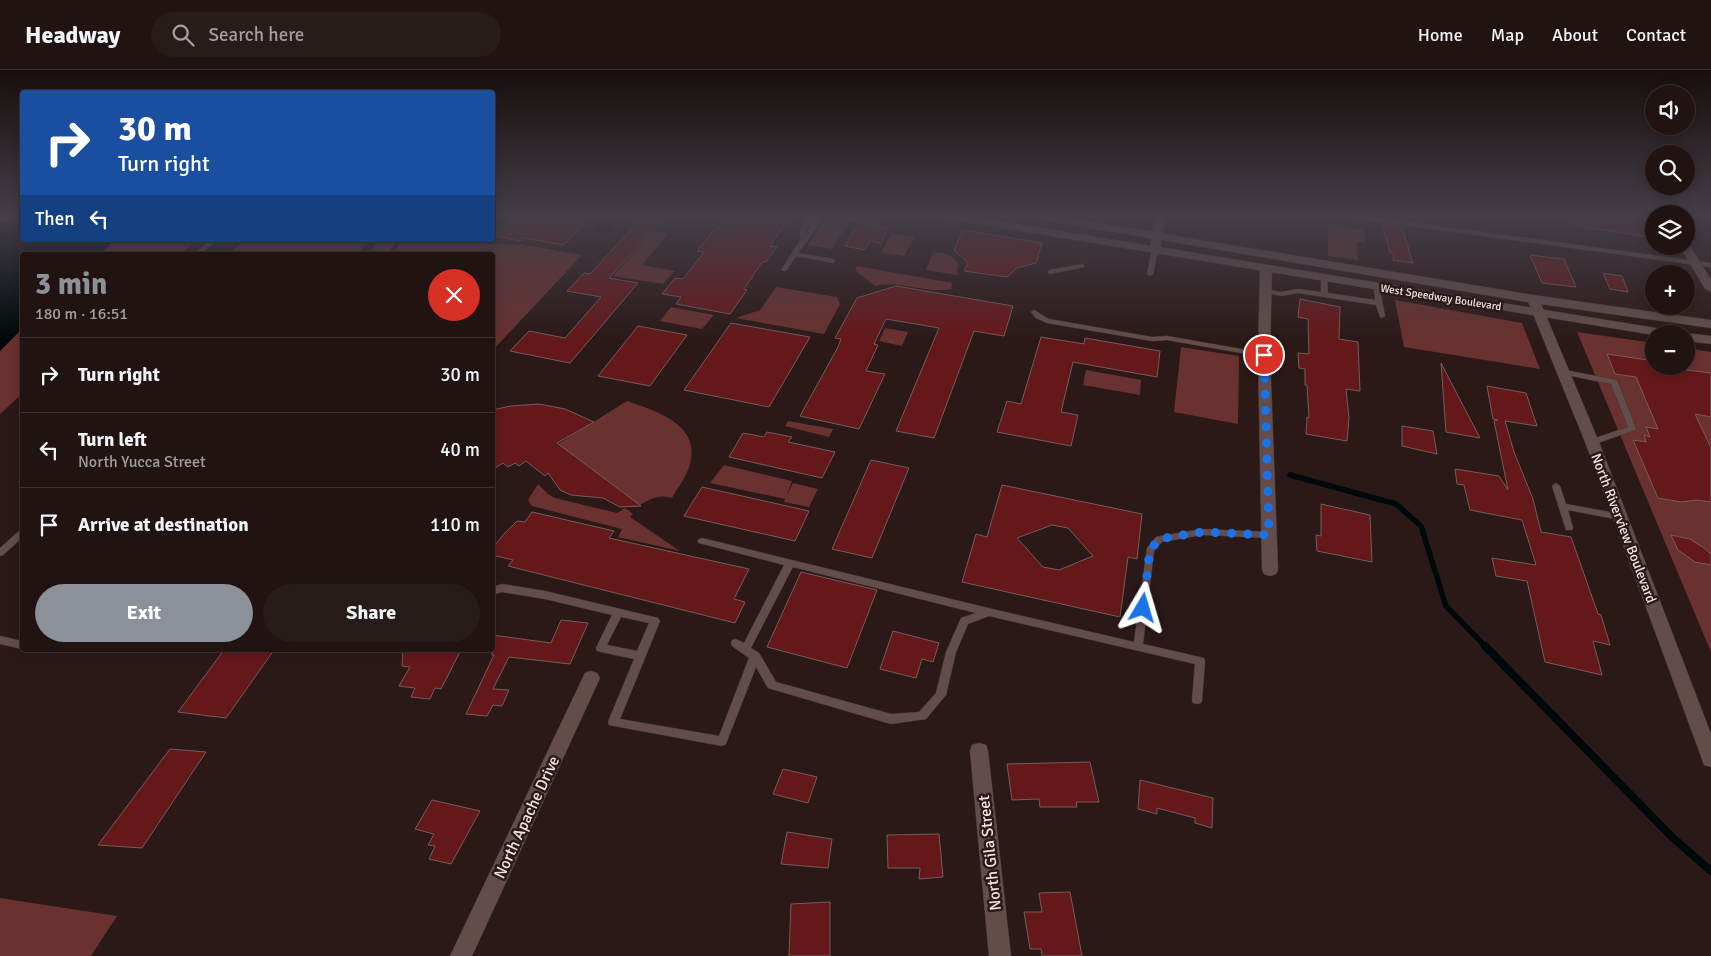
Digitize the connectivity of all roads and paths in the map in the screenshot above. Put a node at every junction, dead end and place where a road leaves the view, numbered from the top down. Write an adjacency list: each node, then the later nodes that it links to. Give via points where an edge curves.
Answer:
1 (792, 257): 13 (lane)
2 (813, 257): 8 (lane)
3 (1153, 257): 15 (lane)
4 (1204, 257): 12 (street, West Speedway Boulevard)
5 (1285, 257): 21 (street, West Speedway Boulevard)
6 (1654, 257): 9 (lane)
7 (1691, 257): 9 (street)
8 (833, 261)
9 (1695, 263): 10 (lane); 18 (street)
10 (1711, 265)
11 (1082, 266): 14 (lane)
12 (1266, 268): 16 (street, West Speedway Boulevard); 19 (street)
13 (784, 270)
14 (1050, 272)
15 (1150, 274)
16 (1324, 278): 17 (street, West Speedway Boulevard); 20 (lane)
17 (1377, 287): 22 (lane); 24 (street, West Speedway Boulevard)
18 (1711, 290)
19 (1265, 292): 20 (lane); 30 (street)
20 (1325, 294): 22 (lane)
21 (1533, 299): 24 (street, North Riverview Boulevard); 26 (street, West Speedway Boulevard)
22 (1379, 303): 25 (lane)
23 (1034, 312): 30 (lane, via 1047,321)
24 (1539, 314): 27 (street, West Speedway Boulevard); 31 (street, North Riverview Boulevard)
25 (1382, 316)
26 (1711, 324)
27 (1645, 330)
28 (1695, 338): 29 (street)
29 (1711, 340)
30 (1264, 355): 38 (street)
31 (1565, 372): 32 (street, North Riverview Boulevard); 32 (lane, via 1614,382 1632,428)
32 (1592, 442): 35 (street, North Riverview Boulevard)
33 (1556, 486): 34 (lane)
34 (1562, 506): 35 (lane); 36 (lane)
35 (1620, 517): 56 (street, North Riverview Boulevard)
36 (1570, 528)
37 (20, 535): 40 (lane)
38 (1269, 535): 42 (street); 49 (lane, via 1202,532 1159,539 1150,550)
39 (702, 541): 41 (lane)
40 (0, 553)
41 (790, 563): 45 (lane); 50 (lane)
42 (1270, 570)
43 (495, 590): 44 (lane, via 502,588 545,595)
44 (618, 612): 51 (lane, via 655,621); 51 (lane, via 601,648)
45 (988, 612): 49 (lane); 52 (lane, via 964,621 951,652 941,695 922,716 892,719 772,684)
46 (0, 640): 48 (lane)
47 (736, 643): 50 (lane)
48 (20, 645)
49 (1138, 646): 54 (lane, via 1200,660)
50 (745, 650): 52 (lane)
51 (640, 656): 52 (lane, via 613,722 722,741)
52 (755, 656)
53 (591, 678): 57 (street, North Apache Drive)
54 (1197, 700)
55 (979, 751): 58 (street, North Gila Street)
56 (1711, 759)
57 (461, 956)
58 (1000, 956)

